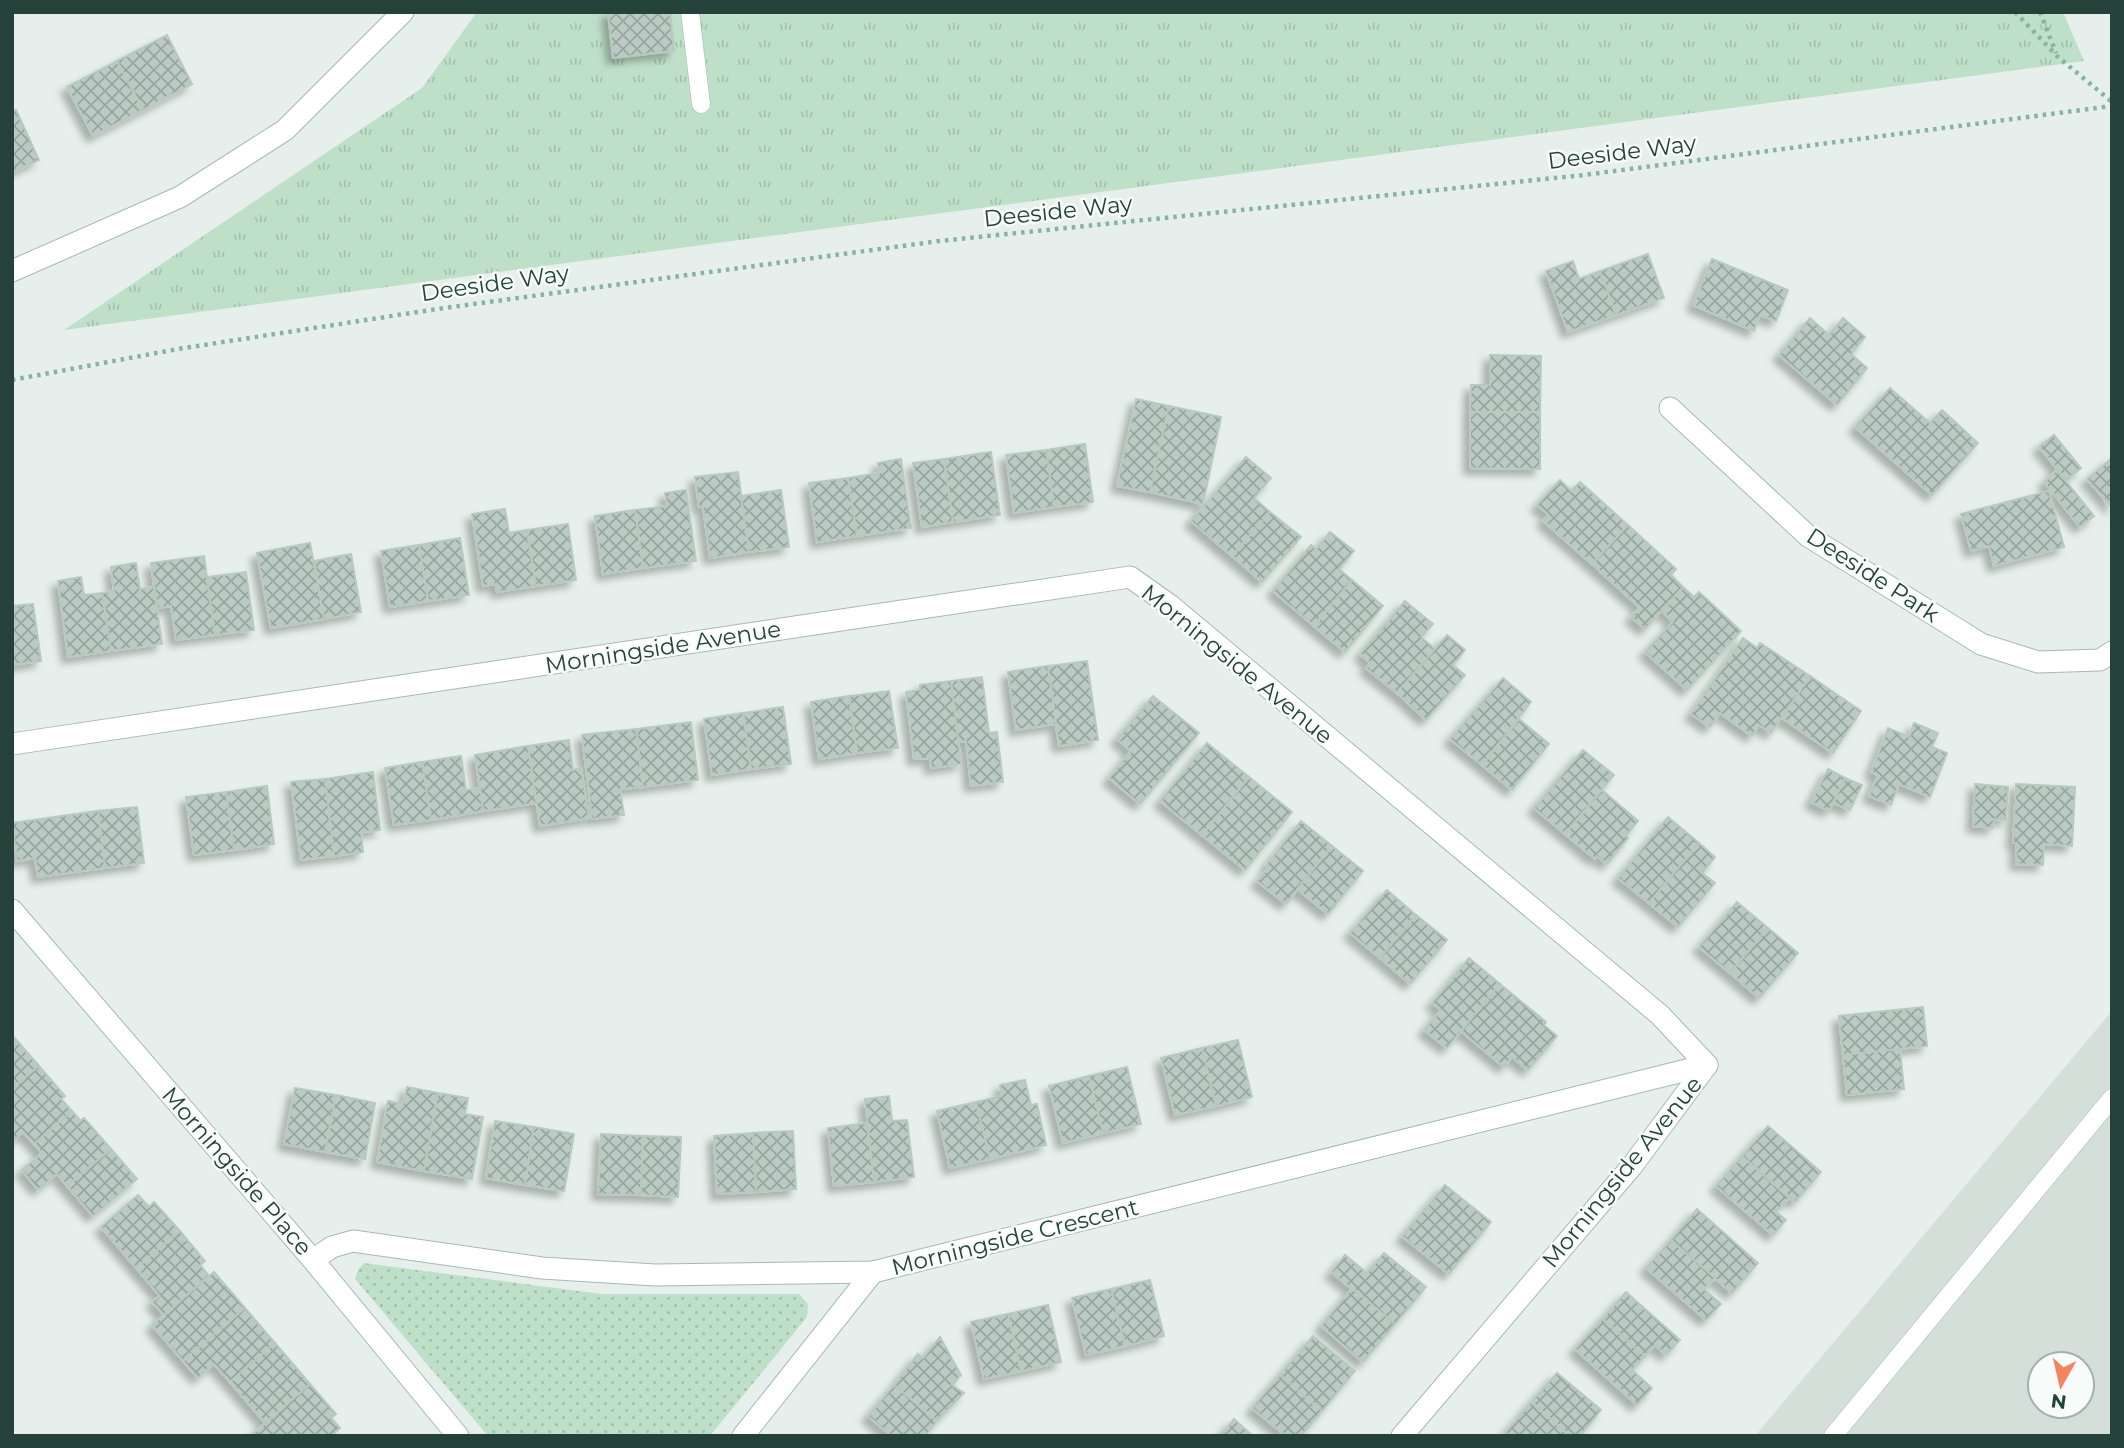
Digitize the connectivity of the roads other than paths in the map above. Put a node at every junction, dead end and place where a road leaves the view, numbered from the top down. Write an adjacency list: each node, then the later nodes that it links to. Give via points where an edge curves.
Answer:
1 (690, 12): 3 (lane)
2 (395, 15): 4 (street, via 285,130 180,197)
3 (701, 104)
4 (12, 271)
5 (1670, 408): 6 (street, Deeside Park, via 1808,536 1981,644 2039,662 2100,660)
6 (2112, 652)
7 (12, 744): 9 (street, Morningside Avenue, via 1130,577 1171,606 1649,1006)
8 (12, 910): 11 (street, Morningside Place)
9 (1707, 1065): 12 (street, Morningside Crescent); 16 (street, Morningside Avenue, via 1632,1166)
10 (2112, 1098): 13 (lane)
11 (313, 1260): 12 (street, Morningside Crescent, via 332,1247 353,1241 542,1268 655,1275); 14 (street, Morningside Place)
12 (873, 1272): 15 (street)
13 (1836, 1435)
14 (458, 1436)
15 (743, 1436)
16 (1402, 1436)

